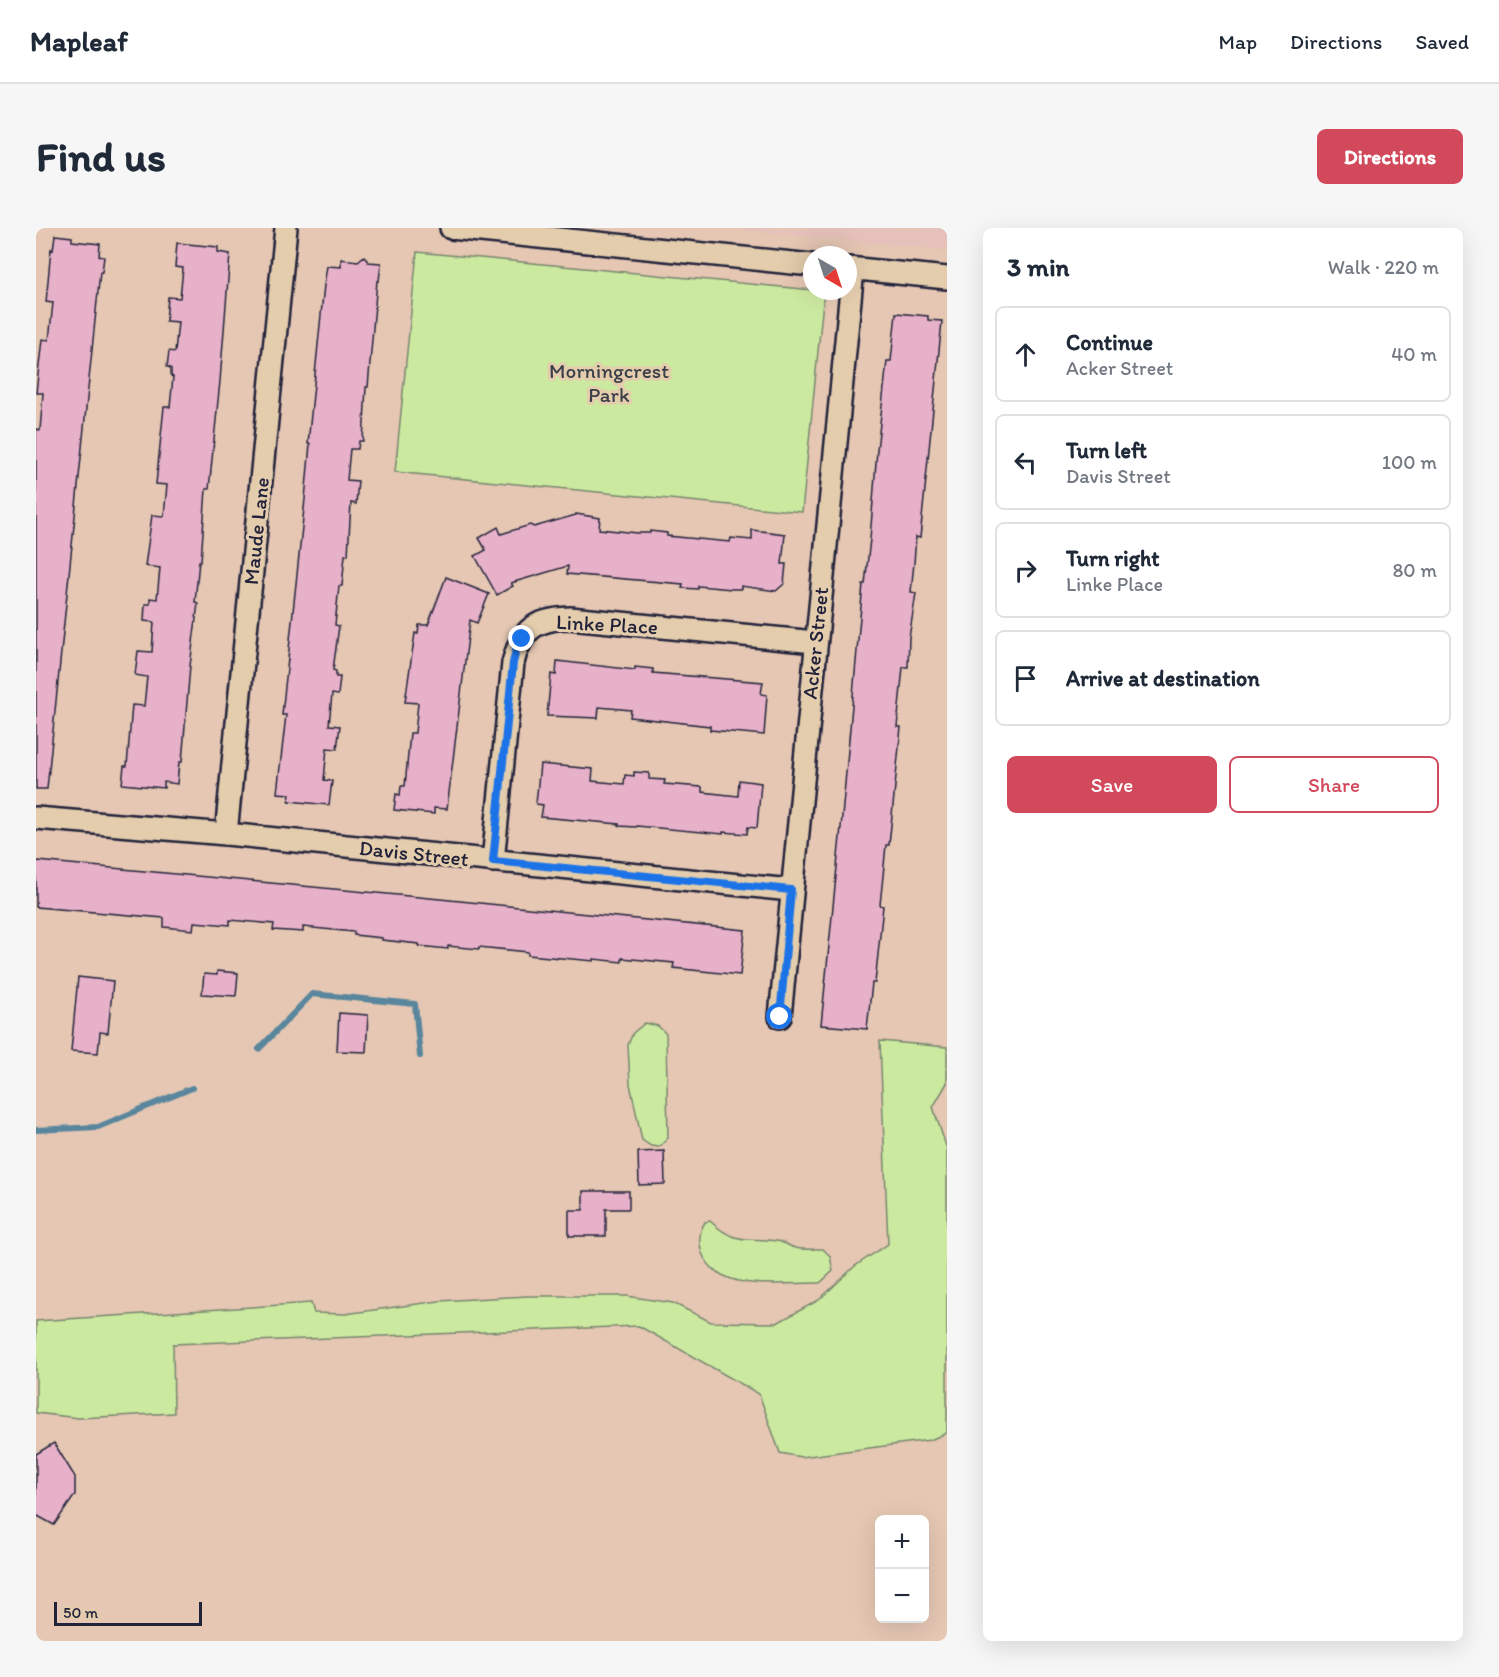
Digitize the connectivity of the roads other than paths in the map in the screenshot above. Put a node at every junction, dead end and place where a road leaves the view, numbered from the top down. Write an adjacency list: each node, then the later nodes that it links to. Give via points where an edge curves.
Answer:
1 (286, 228): 9 (street, Maude Lane)
2 (451, 228): 3 (street)
3 (803, 264)
4 (857, 270): 5 (street)
5 (947, 278)
6 (847, 300): 7 (street, Acker Street)
7 (815, 642): 10 (street, Linke Place, via 570,618 539,622 522,639 513,663); 11 (street, Acker Street)
8 (36, 818): 9 (street, Davis Street)
9 (226, 834): 10 (street, Davis Street)
10 (493, 861): 11 (street, Davis Street)
11 (791, 890): 12 (street, Acker Street)
12 (780, 1017)

